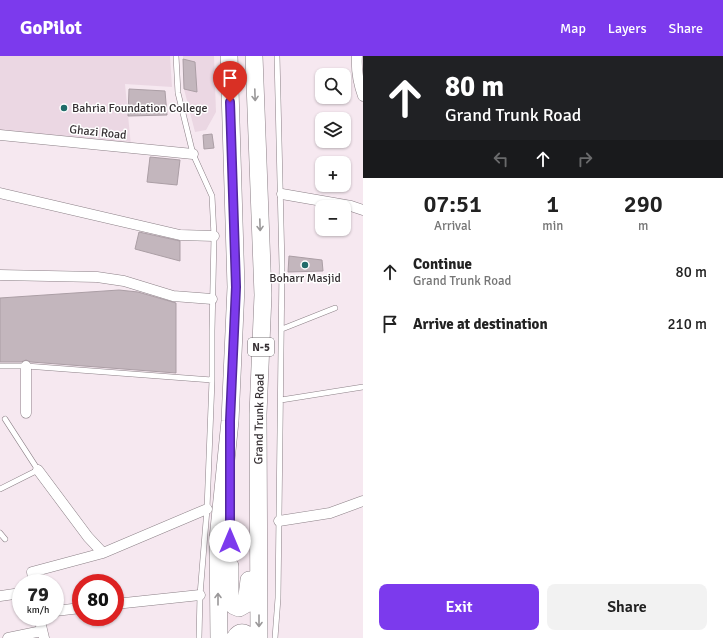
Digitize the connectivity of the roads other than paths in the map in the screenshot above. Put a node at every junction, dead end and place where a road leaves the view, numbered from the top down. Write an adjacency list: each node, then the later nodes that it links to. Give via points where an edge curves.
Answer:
1 (176, 56): 8 (lane, via 178,93)
2 (229, 56): 25 (highway, N-5, via 236,287)
3 (254, 56): 23 (highway, Grand Trunk Road / N-5, one-way to 23, via 263,295)
4 (277, 56): 10 (lane)
5 (357, 56): 6 (street, via 356,71)
6 (363, 96)
7 (0, 135): 8 (street, Ghazi Road)
8 (193, 154): 12 (lane, via 212,196)
9 (0, 193): 12 (street, via 180,235)
10 (282, 194): 11 (street); 16 (lane)
11 (363, 210)
12 (214, 236): 14 (lane)
13 (0, 275): 14 (street, via 97,277 124,281 173,296)
14 (212, 299): 19 (lane)
15 (335, 308): 16 (lane)
16 (282, 329): 21 (lane)
17 (0, 366): 18 (lane)
18 (26, 366): 19 (lane); 22 (street)
19 (212, 380): 29 (lane)
20 (363, 387): 21 (lane)
21 (280, 400): 30 (lane)
22 (26, 413)
23 (258, 414): 25 (highway, via 247,601 240,608 230,601); 45 (highway, Grand Trunk Road / N-5, one-way to 45)
24 (5, 419): 26 (lane)
25 (230, 421): 42 (highway, N-5, one-way to 25, via 218,539)
26 (38, 470): 27 (lane); 33 (street)
27 (0, 489)
28 (363, 501): 30 (street, via 330,513)
29 (207, 509): 33 (street); 36 (lane)
30 (279, 521): 46 (lane)
31 (0, 533): 32 (lane)
32 (5, 539)
33 (103, 553): 34 (street, via 32,572)
34 (32, 574)
35 (12, 594): 37 (street)
36 (200, 595): 38 (street); 41 (lane)
37 (0, 596)
38 (124, 603)
39 (43, 634): 40 (street)
40 (8, 638)
41 (199, 638)
42 (219, 638)
43 (235, 638): 44 (highway, via 242,632)
44 (249, 638)
45 (259, 638)
46 (275, 638)

